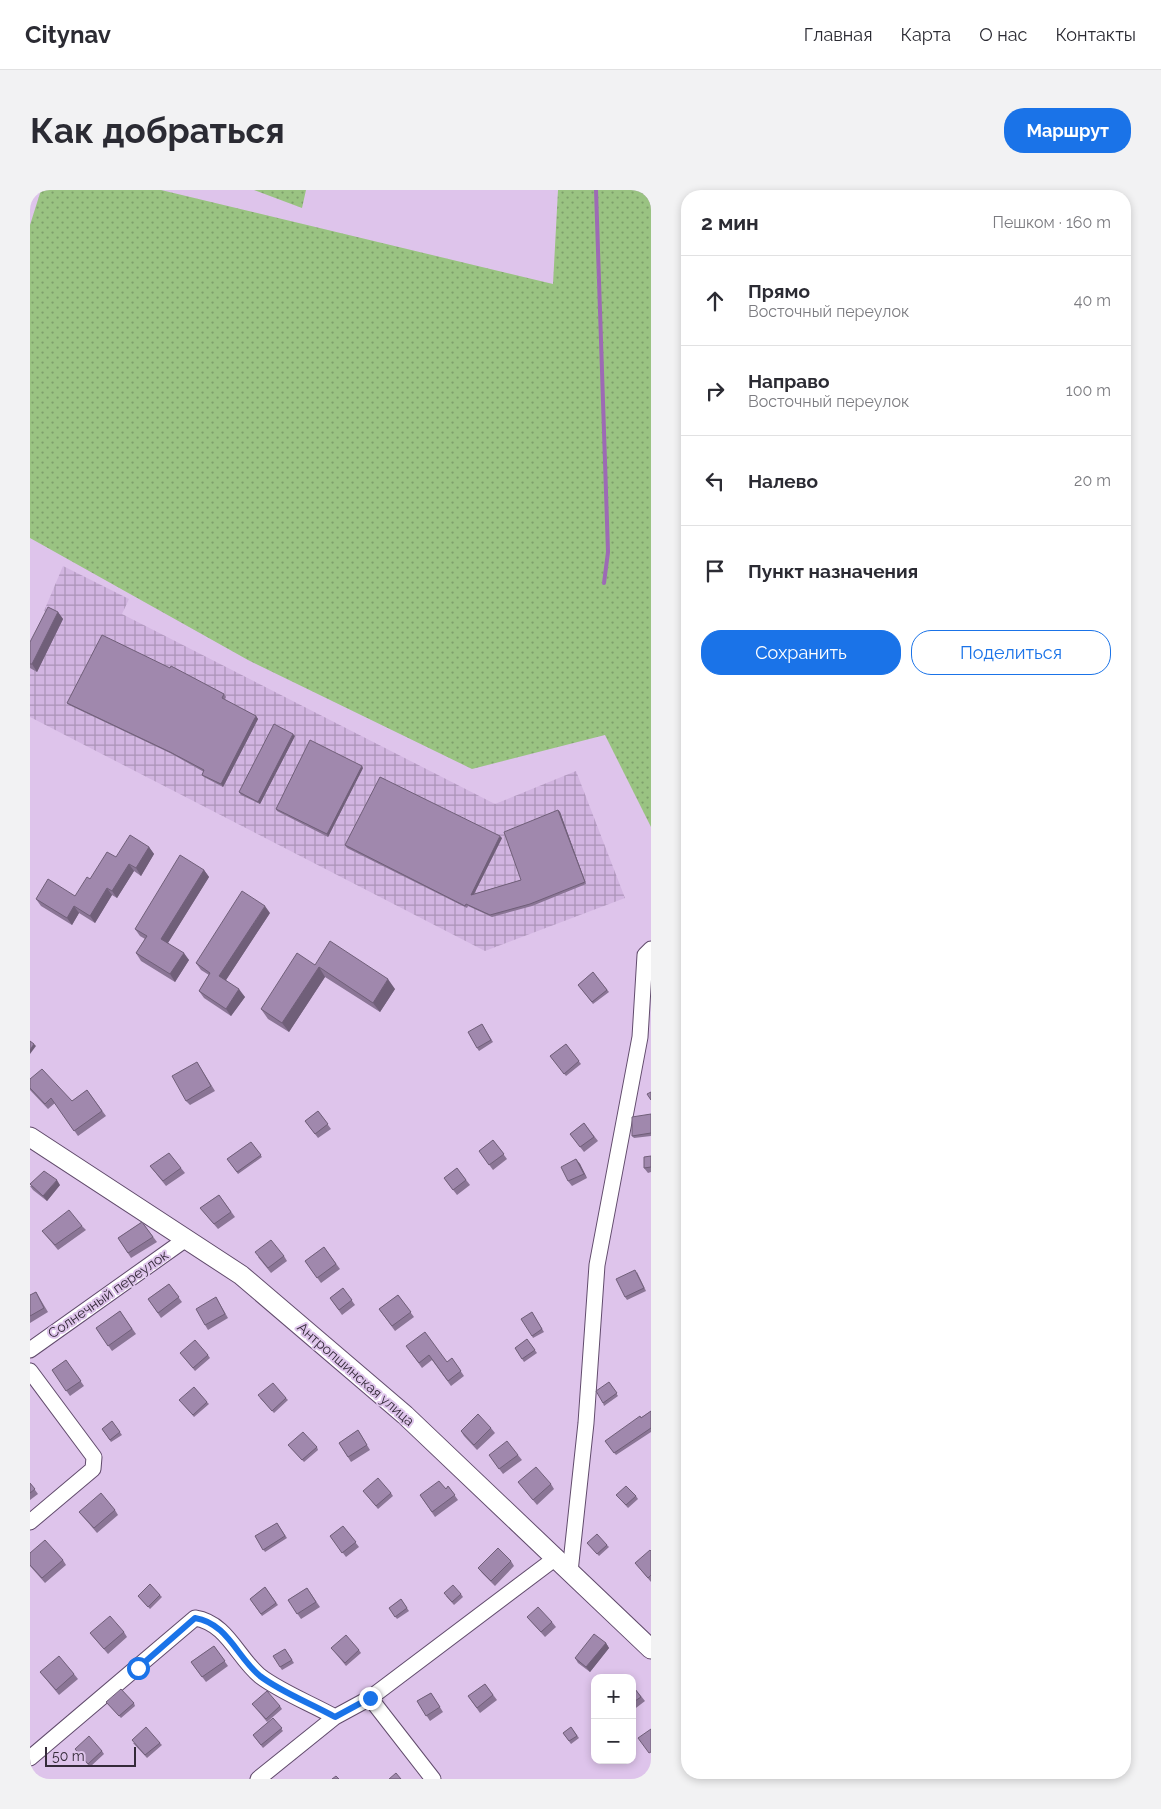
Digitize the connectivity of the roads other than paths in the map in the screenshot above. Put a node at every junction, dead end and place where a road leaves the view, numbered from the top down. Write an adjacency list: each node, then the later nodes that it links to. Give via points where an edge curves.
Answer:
1 (651, 949): 8 (street, via 645,955 640,1037 597,1265 586,1423)
2 (30, 1137): 3 (street, Антропшинская улица)
3 (186, 1239): 4 (street, Солнечный переулок); 7 (street, Антропшинская улица, via 241,1275 405,1415)
4 (30, 1350)
5 (30, 1371): 6 (street, via 94,1457 93,1469)
6 (30, 1522)
7 (557, 1557): 8 (street, Антропшинская улица); 10 (street)
8 (570, 1572): 9 (street, Антропшинская улица)
9 (651, 1649)
10 (370, 1698): 11 (street); 14 (street)
11 (335, 1717): 12 (street, via 260,1675 222,1632 208,1620 195,1618); 13 (street)
12 (30, 1758)
13 (258, 1779)
14 (433, 1779)

